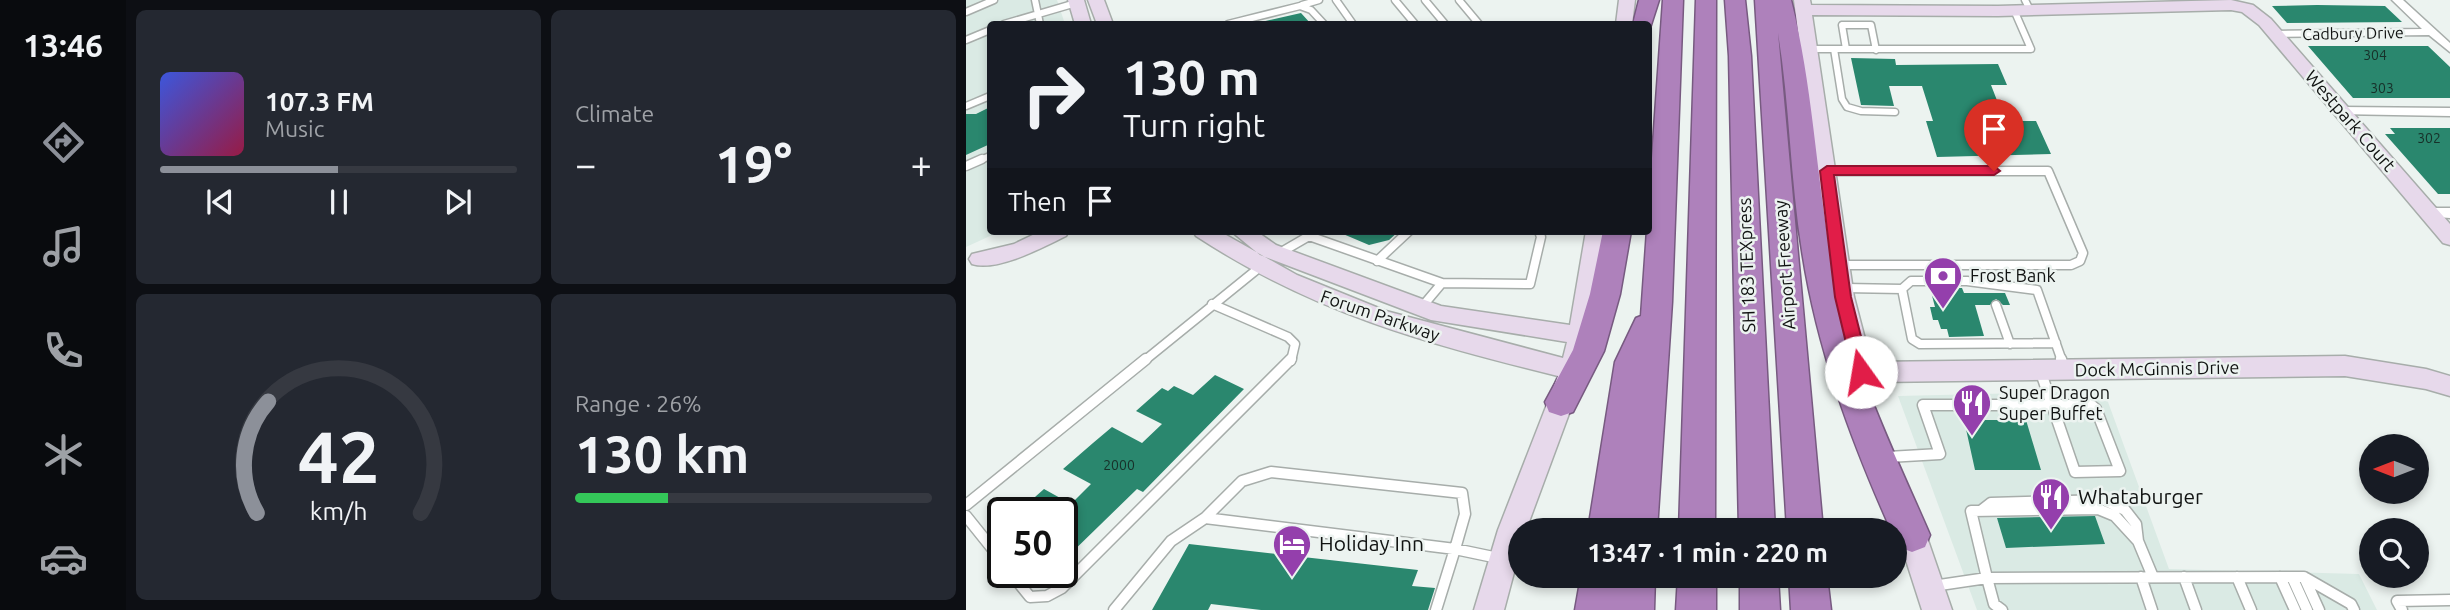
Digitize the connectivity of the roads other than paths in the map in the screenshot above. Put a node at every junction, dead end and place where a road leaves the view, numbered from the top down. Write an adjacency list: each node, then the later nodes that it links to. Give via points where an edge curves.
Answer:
1 (994, 0): 22 (lane)
2 (1035, 0): 23 (lane)
3 (1096, 0): 27 (street)
4 (1319, 0): 19 (lane)
5 (1336, 0): 30 (lane)
6 (1395, 0): 31 (lane)
7 (1424, 0): 32 (lane)
8 (1460, 0): 33 (lane)
9 (1627, 0): 34 (street)
10 (1649, 0): 35 (highway)
11 (1735, 0): 36 (highway, SH 183 TEXpress)
12 (1745, 0): 36 (highway)
13 (1765, 0): 97 (highway, Airport Freeway)
14 (2397, 0): 38 (street)
15 (1080, 1): 23 (lane); 26 (street)
16 (1796, 3): 18 (street); 41 (street); 98 (highway, via 1796,71 1815,248 1825,297 1847,384)
17 (2112, 4): 21 (street); 39 (street, Westpark Court, via 2231,5 2258,14)
18 (1906, 5): 21 (street)
19 (1300, 6): 28 (lane); 29 (lane)
20 (1697, 6): 74 (highway); 95 (highway)
21 (2023, 7): 45 (lane, via 2031,49)
22 (966, 12)
23 (1038, 12): 24 (lane); 25 (lane)
24 (1012, 21)
25 (1040, 21)
26 (1083, 21)
27 (1104, 21)
28 (1240, 21)
29 (1322, 21)
30 (1351, 21)
31 (1412, 21)
32 (1442, 21)
33 (1477, 21)
34 (1624, 21)
35 (1644, 21)
36 (1740, 26): 96 (highway, SH 183 TEXpress)
37 (987, 31): 40 (lane)
38 (2431, 32): 39 (street, Cadbury Drive); 44 (street)
39 (2276, 34): 48 (street, Westpark Court)
40 (966, 40)
41 (1810, 49): 42 (lane); 53 (street)
42 (1834, 49): 43 (lane); 49 (lane, via 1847,107)
43 (1846, 49): 45 (lane); 45 (lane, via 1842,25 1871,25)
44 (2450, 49)
45 (1876, 50)
46 (987, 97): 47 (lane)
47 (966, 106)
48 (2342, 111): 50 (street); 54 (street, Westpark Court)
49 (1895, 112)
50 (2450, 112)
51 (987, 157): 52 (lane)
52 (966, 166)
53 (1827, 171): 70 (street); 70 (lane, via 2048,171 2083,253 2080,261 2071,265)
54 (2429, 213): 55 (street); 66 (street, Westpark Court)
55 (2450, 213)
56 (1017, 235): 69 (street)
57 (1051, 235): 69 (street)
58 (1215, 235): 67 (street, Forum Parkway)
59 (1245, 235): 67 (street, Forum Parkway)
60 (1311, 235): 67 (lane)
61 (1315, 235): 68 (lane)
62 (1405, 235): 68 (lane)
63 (1539, 235): 71 (lane, via 1530,284)
64 (1595, 235): 79 (street)
65 (1616, 235): 87 (highway, via 1588,351)
66 (2450, 238)
67 (1269, 260): 75 (lane); 77 (street, Forum Parkway); 78 (street, Forum Parkway, via 1333,302)
68 (1377, 261): 71 (lane)
69 (973, 263)
70 (1839, 265): 72 (street)
71 (1442, 283): 77 (lane)
72 (1842, 288): 73 (lane); 85 (street)
73 (1902, 289): 80 (lane, via 1911,281 1967,281 1991,289 2021,286 2037,290); 81 (lane, via 1912,340 1920,344)
74 (1657, 302): 93 (highway, via 1631,362); 94 (highway)
75 (1212, 304): 90 (lane); 102 (lane, via 1288,337 1295,344 1291,361)
76 (1996, 305): 81 (lane)
77 (1421, 308): 78 (street); 79 (street, Forum Parkway)
78 (1405, 327): 82 (street, Forum Parkway)
79 (1579, 335): 82 (street)
80 (2056, 343): 81 (lane); 84 (lane)
81 (2010, 344)
82 (1570, 369): 87 (street)
83 (2040, 370): 84 (street, Dock McGinnis Drive); 85 (street, Dock McGinnis Drive); 88 (lane)
84 (2065, 370): 86 (street, Dock McGinnis Drive, via 2345,366)
85 (1861, 372): 89 (street)
86 (2450, 386)
87 (1561, 402): 101 (street)
88 (2052, 405): 88 (lane, via 2091,405 2096,409 2120,471 2074,472); 89 (lane, via 1923,405 1940,454)
89 (1888, 457): 98 (street)
90 (966, 505)
91 (966, 516): 99 (lane)
92 (1205, 518): 100 (lane); 100 (lane, via 1255,473 1462,493 1464,523); 120 (lane, via 1171,541)
93 (1608, 518)
94 (1640, 518)
95 (1697, 518)
96 (1757, 518)
97 (1804, 518)
98 (1912, 535): 118 (street)
99 (987, 542)
100 (1455, 550): 101 (lane); 121 (lane)
101 (1500, 558): 122 (street)
102 (1078, 573)
103 (2141, 577): 104 (lane); 110 (lane); 129 (lane)
104 (2153, 577): 105 (lane); 110 (lane, via 2138,541 2115,516 2098,509 1976,511)
105 (2184, 577): 106 (lane); 130 (lane)
106 (2237, 577): 107 (lane); 131 (lane)
107 (2280, 577): 108 (lane); 132 (lane)
108 (2292, 577): 109 (lane); 133 (lane)
109 (2304, 577): 134 (lane); 135 (lane)
110 (1987, 578): 118 (lane); 128 (lane, via 1994,604)
111 (1023, 588): 112 (lane, via 1030,597 1046,597)
112 (1062, 588)
113 (1598, 588): 123 (highway)
114 (1635, 588): 124 (highway)
115 (1697, 588): 125 (highway)
116 (1759, 588): 126 (highway)
117 (1809, 588): 127 (highway)
118 (1933, 598)
119 (2450, 600): 136 (lane, via 2397,601)
120 (1114, 610)
121 (1436, 610)
122 (1489, 610)
123 (1595, 610)
124 (1634, 610)
125 (1696, 610)
126 (1760, 610)
127 (1811, 610)
128 (2002, 610)
129 (2152, 610)
130 (2196, 610)
131 (2251, 610)
132 (2295, 610)
133 (2307, 610)
134 (2319, 610)
135 (2354, 610)
136 (2402, 610)

